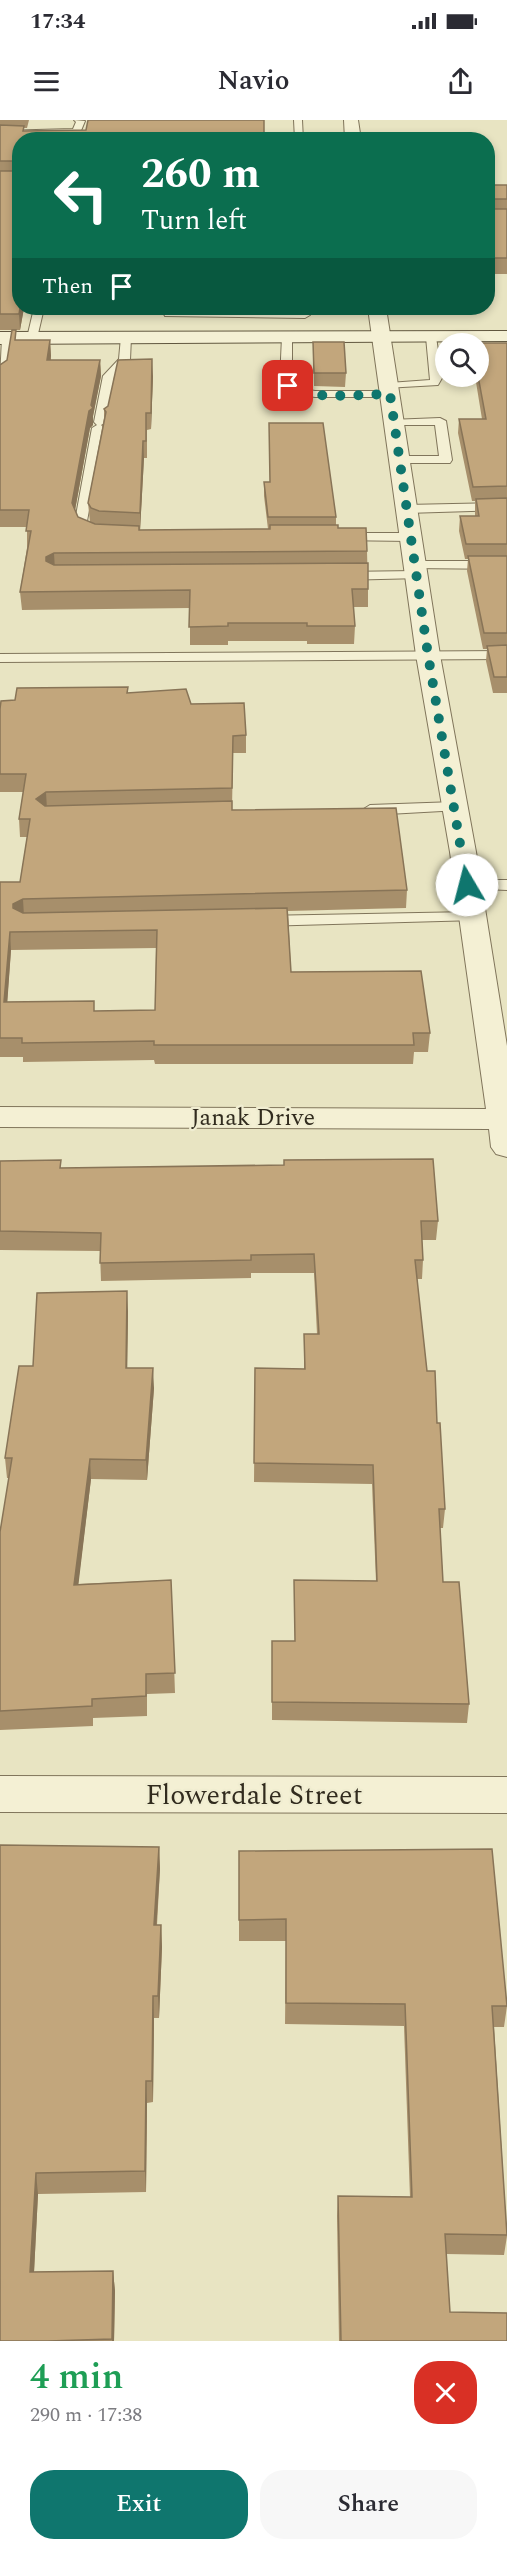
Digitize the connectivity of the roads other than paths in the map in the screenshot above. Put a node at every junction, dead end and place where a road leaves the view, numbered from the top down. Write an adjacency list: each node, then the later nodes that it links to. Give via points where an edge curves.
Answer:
1 (78, 120): 2 (lane, via 81,121 77,131)
2 (68, 132)
3 (37, 315): 13 (lane)
4 (169, 315): 8 (lane)
5 (306, 315): 10 (lane)
6 (378, 315): 11 (street)
7 (507, 336): 15 (street)
8 (166, 337): 9 (street); 14 (street)
9 (287, 337): 10 (street); 20 (lane, via 286,380 294,391 315,394)
10 (310, 337): 11 (street)
11 (381, 337): 16 (street); 20 (street)
12 (4, 338): 13 (street); 19 (lane)
13 (32, 338): 14 (street)
14 (126, 338): 25 (lane, via 109,376 81,522 84,529)
15 (489, 341)
16 (432, 344): 17 (street); 18 (lane); 20 (lane, via 434,383)
17 (435, 344)
18 (435, 345)
19 (0, 376)
20 (389, 390): 21 (street)
21 (394, 422): 22 (street); 22 (lane, via 440,421 446,460)
22 (399, 460): 24 (street)
23 (507, 507): 24 (lane)
24 (406, 509): 27 (street)
25 (108, 536)
26 (326, 537): 27 (lane)
27 (410, 537): 29 (street)
28 (507, 565): 29 (lane)
29 (416, 570): 30 (lane); 32 (street)
30 (323, 576)
31 (507, 654): 32 (lane)
32 (428, 655): 33 (lane); 34 (street)
33 (0, 658)
34 (455, 807): 35 (lane); 36 (street)
35 (358, 811)
36 (467, 885): 37 (lane); 38 (street)
37 (507, 885)
38 (471, 917): 39 (lane); 41 (street)
39 (250, 921)
40 (0, 1116): 41 (street, Janak Drive)
41 (505, 1128)
42 (0, 1794): 43 (street, Flowerdale Street)
43 (507, 1795)

